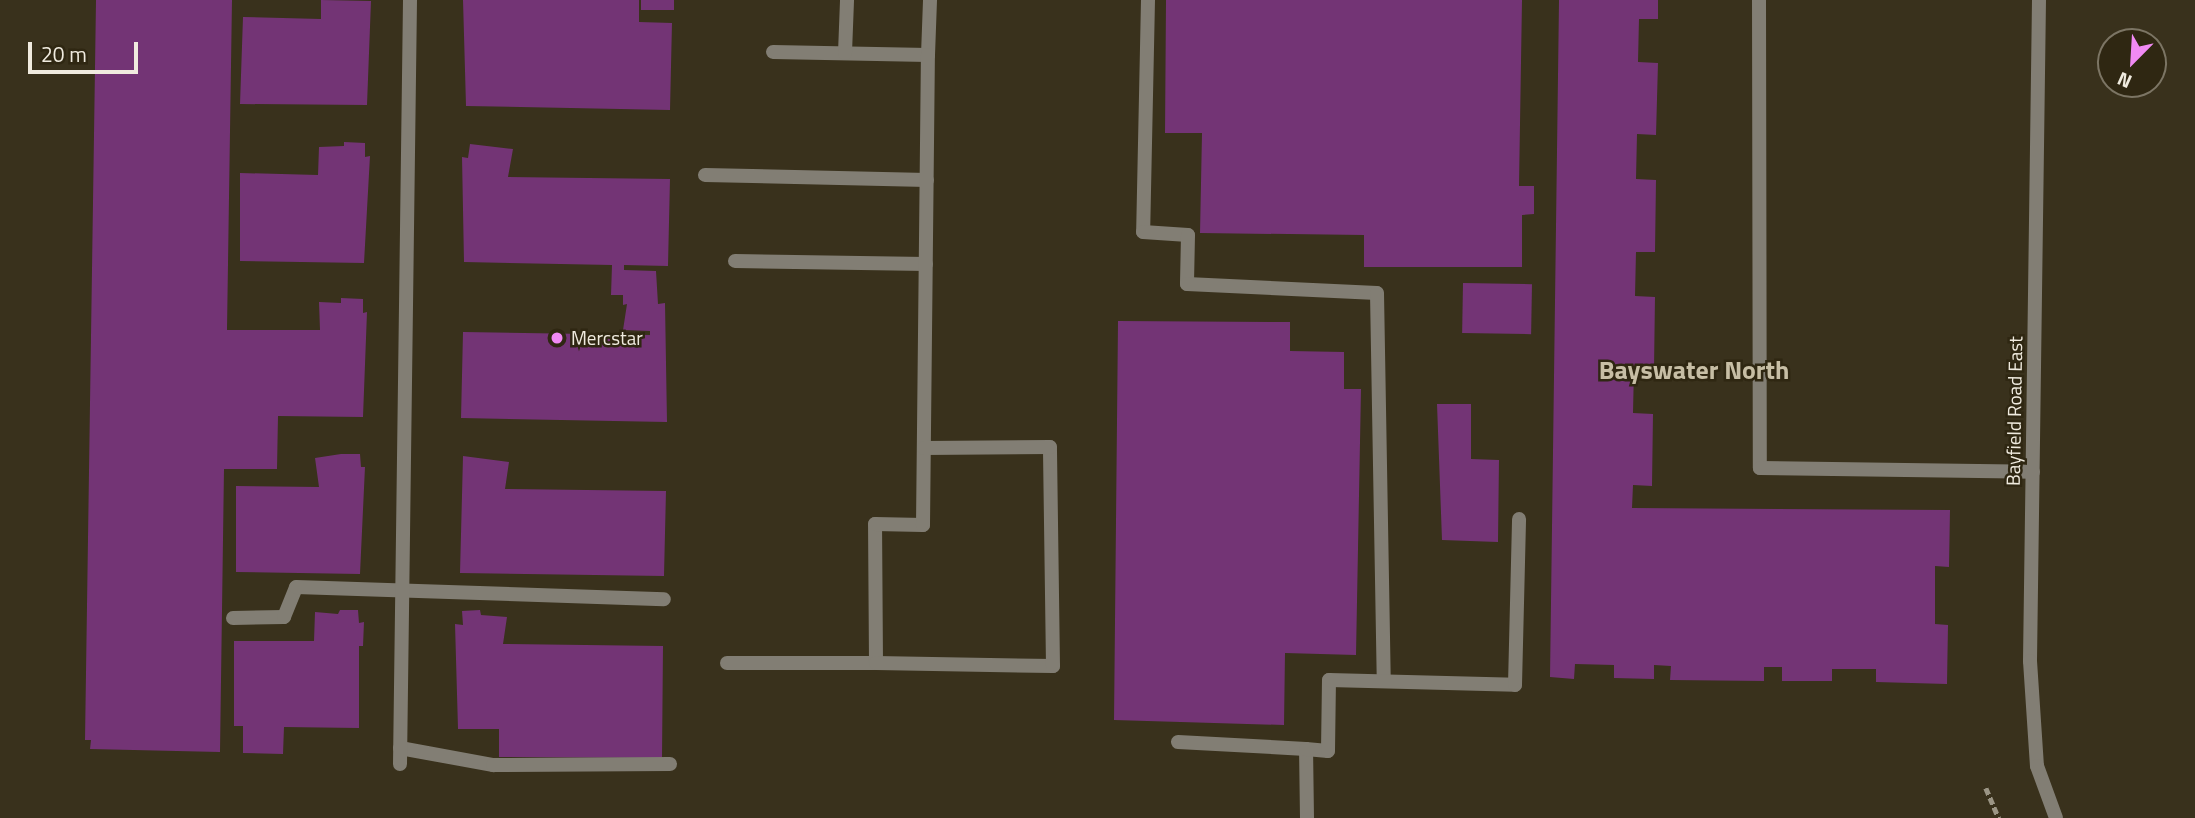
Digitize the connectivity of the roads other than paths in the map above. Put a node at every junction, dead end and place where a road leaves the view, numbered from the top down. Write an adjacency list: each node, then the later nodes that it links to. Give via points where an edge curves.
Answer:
1 (410, 0): 17 (street)
2 (847, 0): 8 (street)
3 (930, 0): 9 (street)
4 (1148, 0): 22 (street, via 1143,232 1188,235 1187,284 1377,293)
5 (1759, 0): 15 (street, via 1760,468)
6 (2039, 0): 15 (street, Bayfield Road East)
7 (773, 52): 8 (street)
8 (845, 53): 9 (street)
9 (928, 55): 11 (street)
10 (705, 175): 11 (street)
11 (927, 180): 13 (street)
12 (735, 261): 13 (street)
13 (926, 264): 14 (street)
14 (924, 448): 21 (street, via 923,524 874,524); 21 (street, via 1049,447 1053,666)
15 (2033, 472): 29 (street, Bayfield Road East, via 2030,662 2036,753)
16 (1519, 519): 22 (street, via 1515,685)
17 (402, 587): 18 (street); 19 (street, via 296,587 284,617); 24 (street)
18 (664, 599)
19 (233, 618)
20 (727, 663): 21 (street)
21 (876, 663)
22 (1384, 681): 25 (street, via 1329,680 1328,751)
23 (1178, 742): 25 (street)
24 (400, 748): 26 (street); 27 (street, via 493,765)
25 (1306, 749): 28 (street)
26 (400, 764)
27 (670, 764)
28 (1307, 818)
29 (2056, 818)

